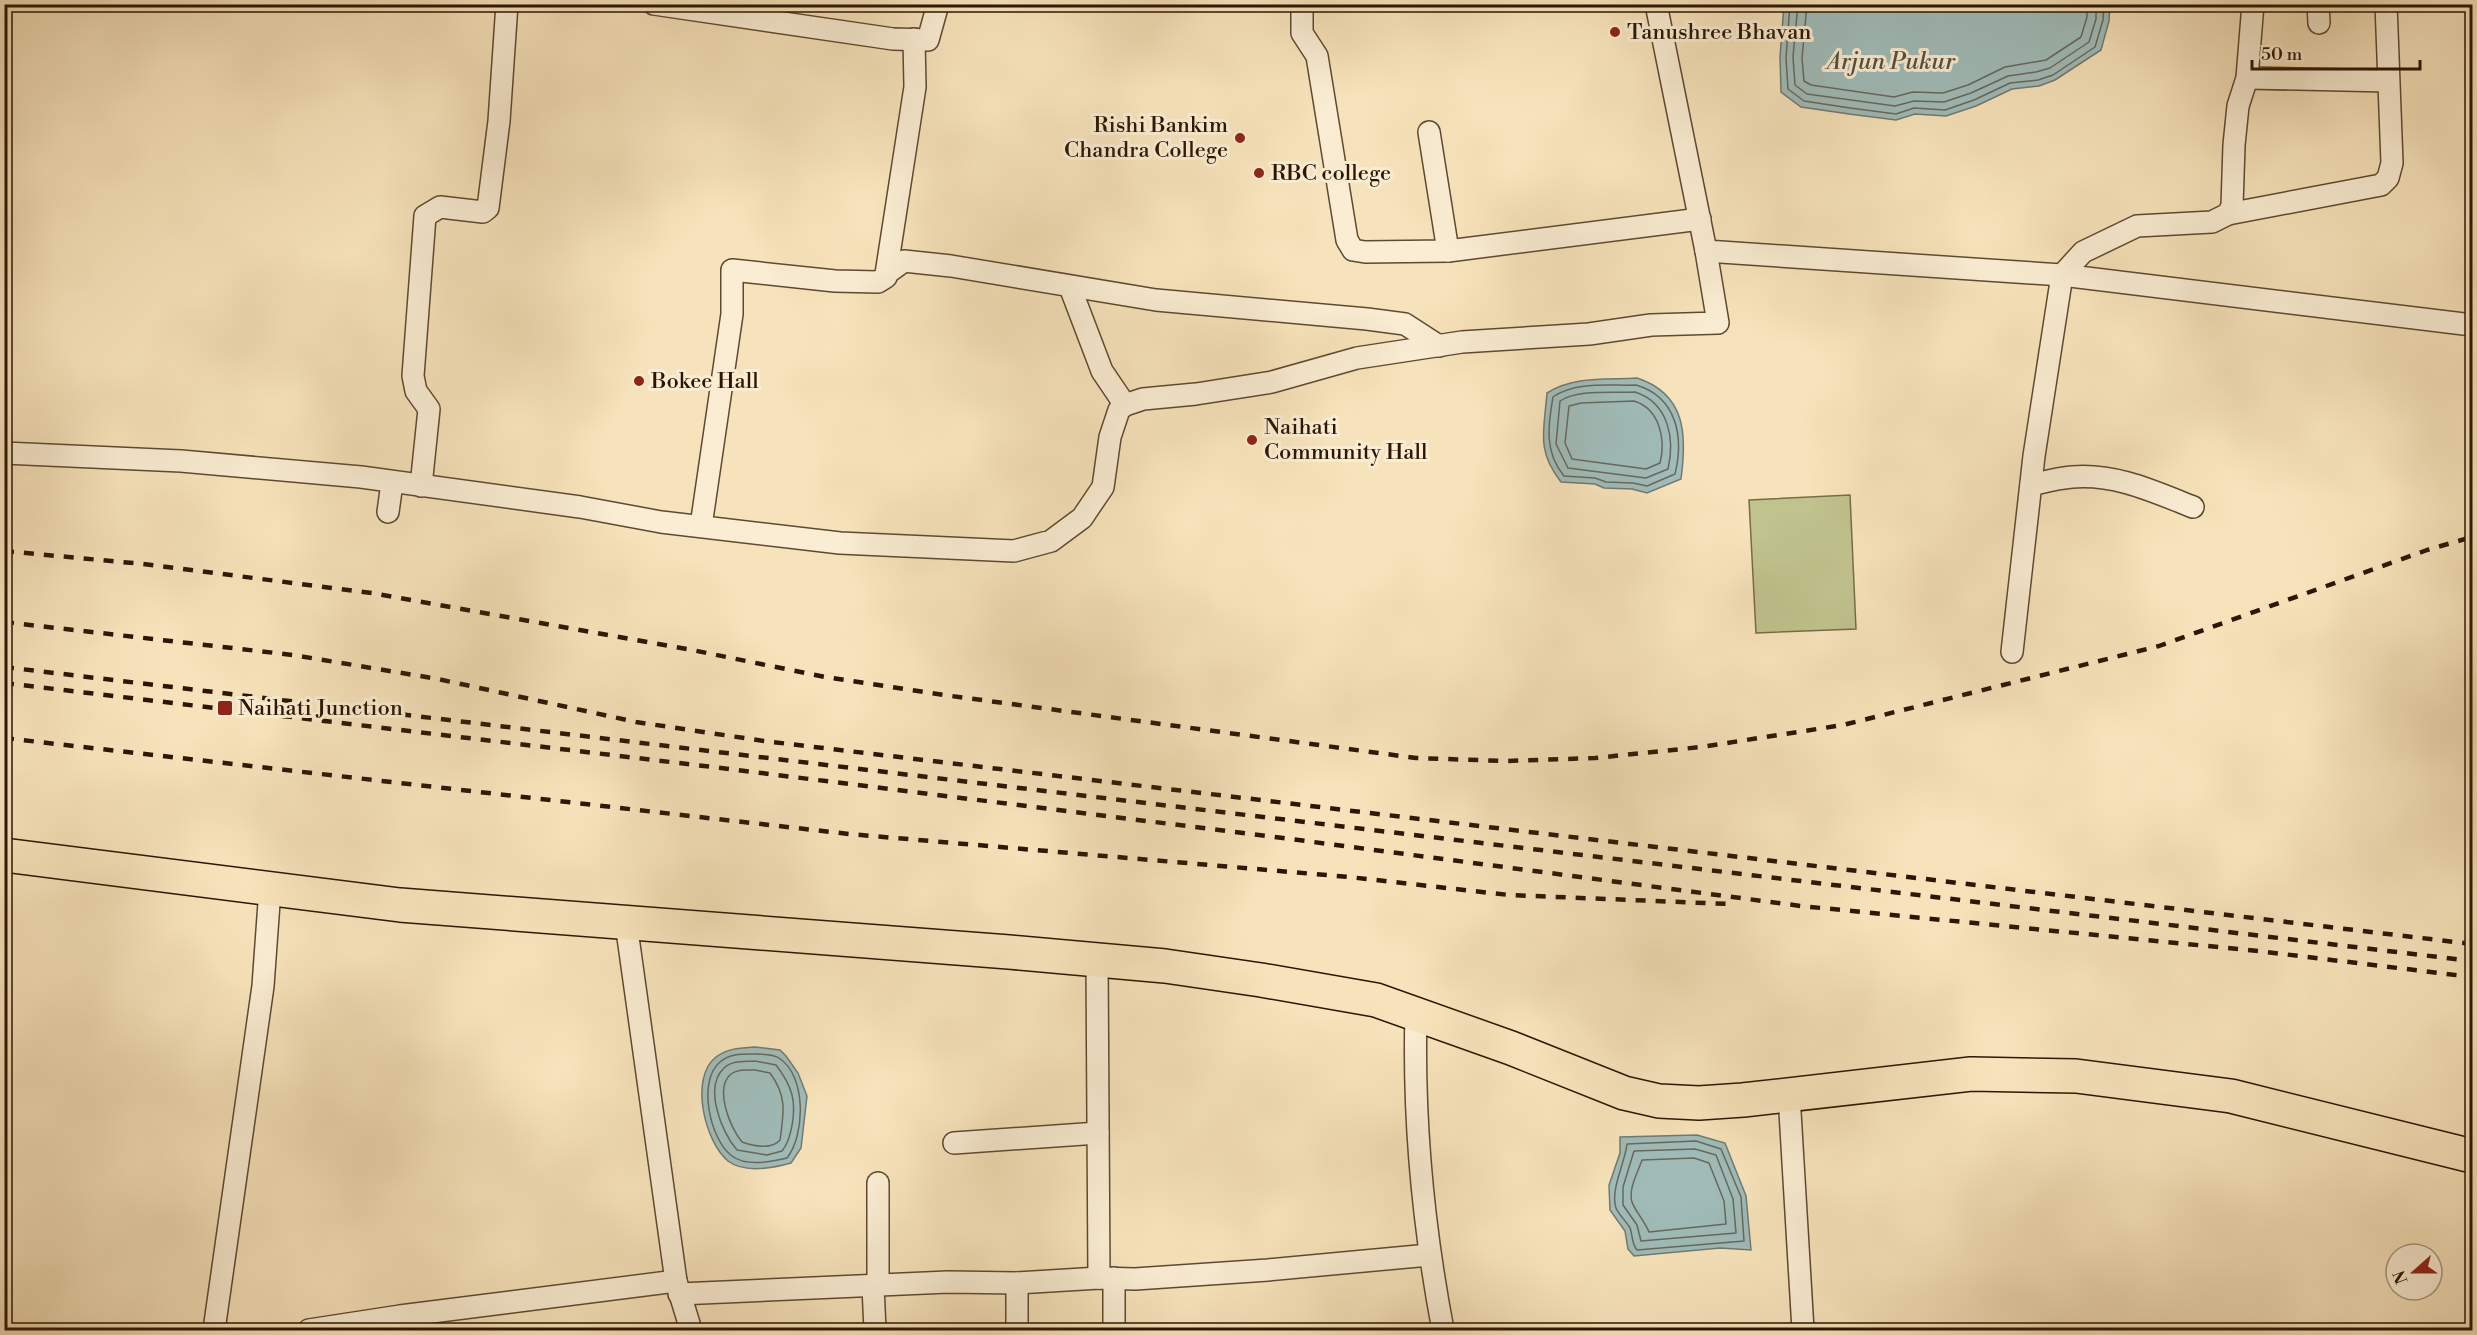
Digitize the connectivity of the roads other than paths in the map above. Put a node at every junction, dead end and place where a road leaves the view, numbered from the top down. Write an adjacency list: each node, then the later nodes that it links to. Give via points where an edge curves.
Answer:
1 (507, 4): 25 (street, via 488,208 483,212 440,207 425,216 413,376 416,391 429,410)
2 (654, 4): 8 (street)
3 (938, 4): 8 (street, via 928,40)
4 (1302, 4): 14 (street, via 1302,33 1317,56 1347,240 1353,249 1365,252)
5 (1656, 4): 13 (street)
6 (2253, 4): 9 (street)
7 (2386, 4): 10 (street)
8 (914, 39): 16 (street, via 915,87)
9 (2247, 78): 10 (street); 12 (street, via 2238,106 2232,206)
10 (2388, 81): 12 (street, via 2392,163 2388,178 2381,185)
11 (1429, 132): 14 (street)
12 (2228, 214): 17 (street, via 2212,222 2137,226 2084,252)
13 (1700, 219): 14 (street); 15 (street)
14 (1448, 251)
15 (1706, 251): 17 (street); 20 (street, via 1718,323 1651,325)
16 (886, 274): 18 (street, via 904,261); 28 (street, via 878,282 835,280 732,262 732,314)
17 (2062, 275): 19 (street); 24 (street)
18 (1070, 286): 20 (street, via 1156,300 1405,324); 21 (street, via 1102,371)
19 (2472, 325)
20 (1439, 346): 21 (street, via 1357,358 1272,382 1143,399)
21 (1125, 405): 28 (street, via 1119,410 1110,437 1103,487 1082,518 1051,541 1014,550 840,543)
22 (4, 453): 23 (street, via 181,461)
23 (392, 483): 25 (street); 27 (street)
24 (2031, 485): 26 (street, via 2073,476 2103,478 2134,484); 29 (street)
25 (421, 486): 28 (street)
26 (2193, 507)
27 (388, 512)
28 (701, 526)
29 (2012, 652)
30 (4, 855): 31 (main road)
31 (270, 890): 32 (main road); 45 (street, via 263,986)
32 (626, 924): 33 (main road); 44 (street)
33 (1097, 961): 34 (main road, via 1261,980 1376,1000); 36 (street)
34 (1416, 1013): 35 (main road, via 1624,1093 1659,1101 1699,1103); 40 (street, via 1415,1117)
35 (1790, 1095): 38 (main road, via 1971,1074 2076,1076 2231,1096); 52 (street)
36 (1098, 1133): 37 (street); 41 (street)
37 (954, 1143)
38 (2472, 1156)
39 (878, 1183): 43 (street)
40 (1429, 1255): 41 (street, via 1268,1270); 51 (street)
41 (1106, 1278): 42 (street); 50 (street)
42 (1017, 1283): 43 (street); 49 (street)
43 (876, 1285): 44 (street); 48 (street)
44 (678, 1287): 46 (street, via 400,1316); 47 (street)
45 (214, 1330)
46 (309, 1330)
47 (691, 1330)
48 (875, 1330)
49 (1017, 1330)
50 (1114, 1330)
51 (1443, 1330)
52 (1803, 1330)

